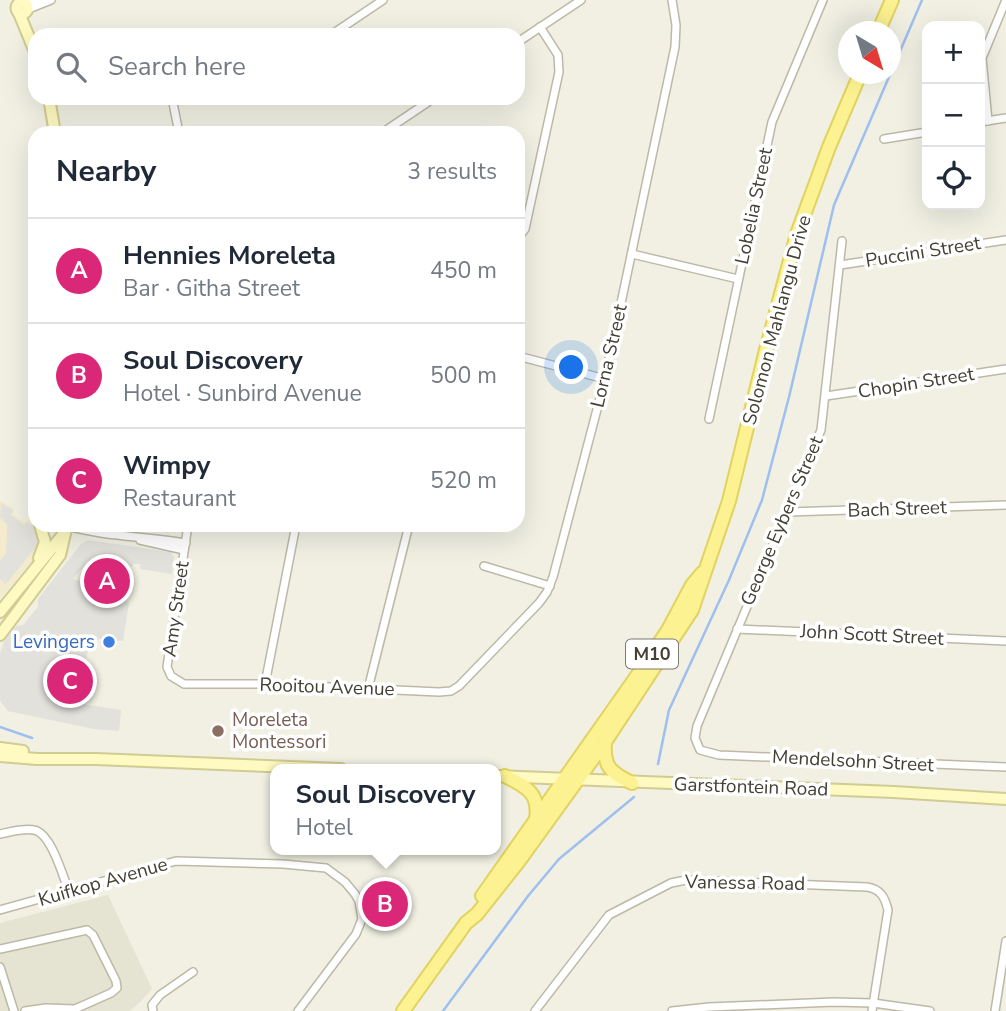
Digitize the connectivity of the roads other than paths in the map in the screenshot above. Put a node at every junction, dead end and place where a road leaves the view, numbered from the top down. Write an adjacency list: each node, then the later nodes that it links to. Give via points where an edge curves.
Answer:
1 (49, 0): 8 (street)
2 (383, 0): 11 (street)
3 (581, 0): 10 (street)
4 (671, 0): 29 (street, Lorna Street, via 675,47)
5 (823, 0): 31 (street, Lobelia Street, via 772,122)
6 (892, 0): 9 (main road)
7 (1006, 0): 15 (street, via 982,58)
8 (21, 6): 12 (main road)
9 (883, 21)
10 (540, 27): 13 (street); 26 (street, via 560,61)
11 (341, 28)
12 (28, 30)
13 (525, 37)
14 (856, 84): 48 (main road, Solomon Mahlangu Drive, via 797,234 729,501)
15 (983, 84)
16 (50, 105): 21 (main road)
17 (173, 105): 22 (street)
18 (424, 105): 23 (street)
19 (1006, 118): 20 (street)
20 (985, 122)
21 (54, 126)
22 (178, 126)
23 (392, 126)
24 (922, 133): 25 (street)
25 (884, 139)
26 (525, 227)
27 (1006, 240): 30 (street, Puccini Street)
28 (842, 241): 30 (street, George Eybers Street)
29 (632, 254): 31 (street); 34 (street, Lorna Street)
30 (840, 265): 35 (street, George Eybers Street)
31 (738, 279): 36 (street, Lobelia Street)
32 (525, 358): 34 (street)
33 (1006, 369): 35 (street, Chopin Street)
34 (605, 379): 50 (street, Lorna Street)
35 (826, 397): 38 (street, George Eybers Street, via 819,436)
36 (709, 419)
37 (1006, 505): 38 (street, Bach Street)
38 (788, 512): 52 (street, George Eybers Street)
39 (42, 532): 49 (main road, via 45,542)
40 (63, 532): 49 (main road)
41 (66, 532): 53 (main road, via 60,555)
42 (94, 532): 46 (street, via 157,538)
43 (187, 532): 46 (street, Amy Street)
44 (295, 532): 57 (street)
45 (407, 532): 58 (street)
46 (185, 546): 56 (street, Amy Street, via 167,667 171,676)
47 (484, 566): 50 (street)
48 (705, 570): 59 (main road, Solomon Mahlangu Drive / M10, via 692,610); 68 (main road, Solomon Mahlangu Drive / M10)
49 (34, 571): 51 (main road)
50 (550, 586): 55 (street, Lorna Street)
51 (0, 612)
52 (737, 629): 54 (street, John Scott Street); 61 (street, George Eybers Street, via 697,726)
53 (0, 635)
54 (1006, 641)
55 (465, 679): 58 (street, Rooitou Avenue, via 447,691)
56 (184, 684): 57 (street, Rooitou Avenue)
57 (265, 684): 58 (street, Rooitou Avenue)
58 (368, 689)
59 (605, 742): 69 (main road, Solomon Mahlangu Drive / M10); 70 (main road, via 608,767)
60 (0, 748): 63 (main road)
61 (700, 750): 65 (street, Mendelsohn Street, via 719,755)
62 (0, 756): 63 (main road)
63 (96, 759): 64 (main road)
64 (270, 766)
65 (1006, 767)
66 (501, 776): 68 (main road, Garstfontein Road)
67 (501, 776): 72 (main road, via 531,791 537,803)
68 (564, 780): 69 (main road, Garstfontein Road); 72 (main road, Solomon Mahlangu Drive)
69 (578, 780): 70 (main road, Garstfontein Road); 76 (main road, Solomon Mahlangu Drive)
70 (632, 783): 71 (main road, Garstfontein Road)
71 (1006, 799)
72 (536, 820): 76 (main road, Solomon Mahlangu Drive)
73 (0, 834): 74 (street, via 40,832 49,842)
74 (69, 892): 75 (street, Kuifkop Avenue); 85 (street, Kuifkop Avenue, via 176,861 319,866 333,872 351,888 362,919 356,934)
75 (0, 910)
76 (467, 923): 86 (main road, Solomon Mahlangu Drive)
77 (1006, 941): 90 (street)
78 (0, 949): 83 (street, via 86,930 116,981 117,988 111,993 78,1009)
79 (0, 967): 82 (street)
80 (193, 972): 84 (street, via 155,998)
81 (872, 1007): 87 (street, Vanessa Road, via 887,918 882,895 867,887 686,880 609,915); 88 (street); 89 (street)
82 (14, 1011)
83 (24, 1011)
84 (153, 1011)
85 (298, 1011)
86 (403, 1011)
87 (535, 1011)
88 (672, 1011)
89 (930, 1011)
90 (995, 1011)

